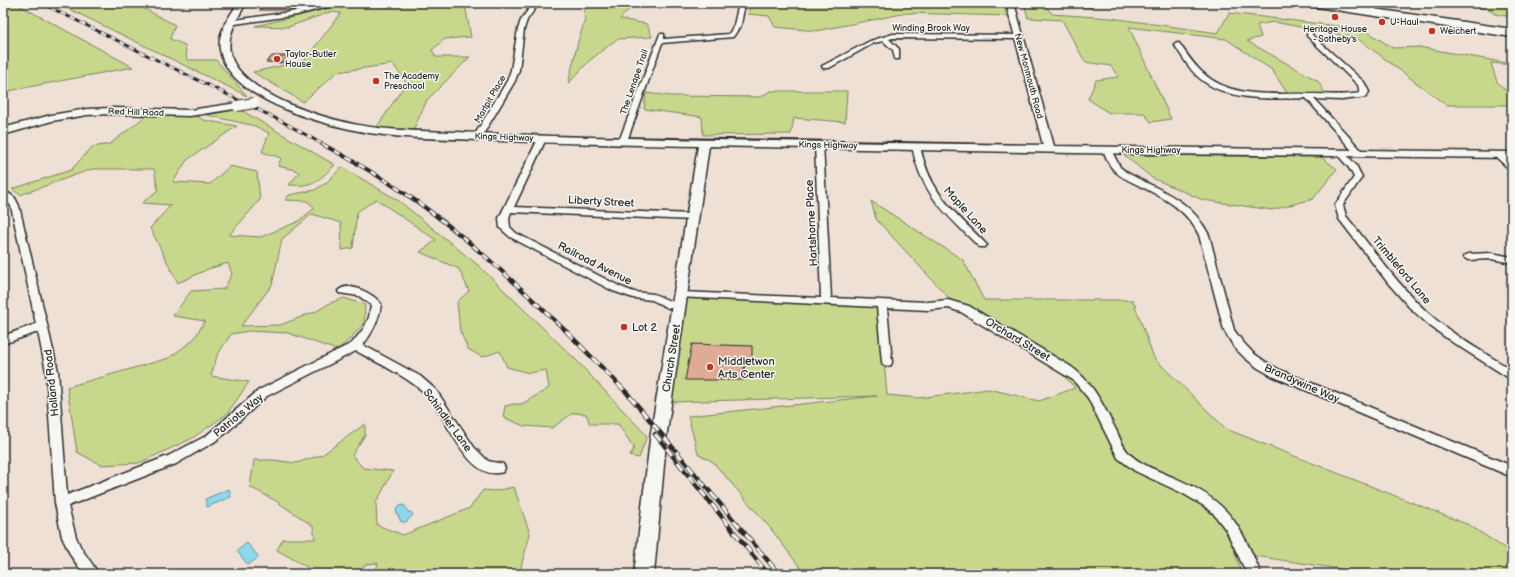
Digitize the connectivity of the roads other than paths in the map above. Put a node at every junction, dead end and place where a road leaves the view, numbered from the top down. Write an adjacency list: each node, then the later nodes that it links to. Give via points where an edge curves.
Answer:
1 (242, 3): 9 (street, Kings Highway)
2 (338, 3): 9 (street, via 297,13)
3 (536, 3): 20 (street, Marlpit Place, via 520,29 516,65 511,81)
4 (742, 3): 22 (street, The Lenape Trail, via 735,32 731,36 672,41 661,38)
5 (1010, 3): 12 (street, New Monmouth Road)
6 (1310, 3): 11 (highway)
7 (1329, 3): 8 (highway)
8 (1374, 6): 11 (highway)
9 (228, 23): 18 (street, Kings Highway, via 223,42 228,63 239,77)
10 (1310, 31): 17 (street, via 1309,35 1361,84 1365,92 1356,97)
11 (1512, 32)
12 (1019, 37): 13 (street, Winding Brook Way); 26 (street, New Monmouth Road)
13 (884, 38): 15 (street, via 896,49); 16 (street, Winding Brook Way)
14 (1177, 44): 17 (street, via 1199,74 1221,87 1248,95)
15 (897, 58)
16 (826, 66)
17 (1308, 96): 29 (street)
18 (271, 98): 19 (street, Red Hill Road, bridge, via 212,111 190,113 87,112 51,118); 20 (street, Kings Highway, via 297,110 352,127)
19 (3, 132)
20 (478, 136): 21 (street, Kings Highway)
21 (542, 139): 22 (street, Kings Highway); 34 (street)
22 (623, 141): 23 (street, Kings Highway)
23 (704, 143): 24 (street, Kings Highway); 35 (street, Church Street)
24 (819, 144): 25 (street, Kings Highway); 41 (street, Hartshorne Place)
25 (916, 146): 26 (street, Kings Highway); 36 (street, Maple Lane, via 928,184 948,211)
26 (1049, 148): 27 (street, Kings Highway)
27 (1107, 150): 28 (street, Kings Highway); 49 (street, Brandywine Way, via 1119,171 1175,201 1198,220 1230,330 1235,341 1251,358 1276,373)
28 (1340, 153): 29 (street, Kings Highway); 47 (street, Trimbleford Lane, via 1353,167 1358,178 1339,205 1342,216 1423,315 1450,336)
29 (1360, 153): 30 (street, Kings Highway)
30 (1499, 155): 31 (street, Kings Highway); 32 (street)
31 (1512, 155)
32 (1512, 167)
33 (3, 192): 43 (street, Holland Road, via 15,206)
34 (508, 209): 35 (street, Liberty Street); 40 (street, Railroad Avenue, via 504,218 505,228 513,235 617,289 633,295 654,297 668,304)
35 (693, 217): 40 (street, Church Street)
36 (982, 245)
37 (1468, 257): 38 (street, via 1491,256)
38 (1512, 260)
39 (343, 291): 45 (street, Patriots Way, via 369,295 376,304 368,330)
40 (680, 300): 41 (street, Orchard Street); 52 (street, Church Street, via 659,432)
41 (826, 300): 42 (street, Orchard Street)
42 (882, 304): 46 (street); 53 (street, Orchard Street, via 954,305 979,316 1066,369 1077,377 1092,395 1122,454 1128,460 1199,495 1217,509 1232,528)
43 (43, 326): 44 (street); 50 (street, Holland Road, via 52,371)
44 (3, 340)
45 (356, 346): 48 (street, Schindler Lane, via 416,379 432,393 470,451 485,466); 50 (street, Patriots Way, via 263,393 221,431 172,460)
46 (887, 362)
47 (1512, 376)
48 (499, 468)
49 (1512, 472)
50 (61, 503): 51 (street, Holland Road, via 69,537)
51 (92, 574)
52 (644, 574)
53 (1254, 574)

